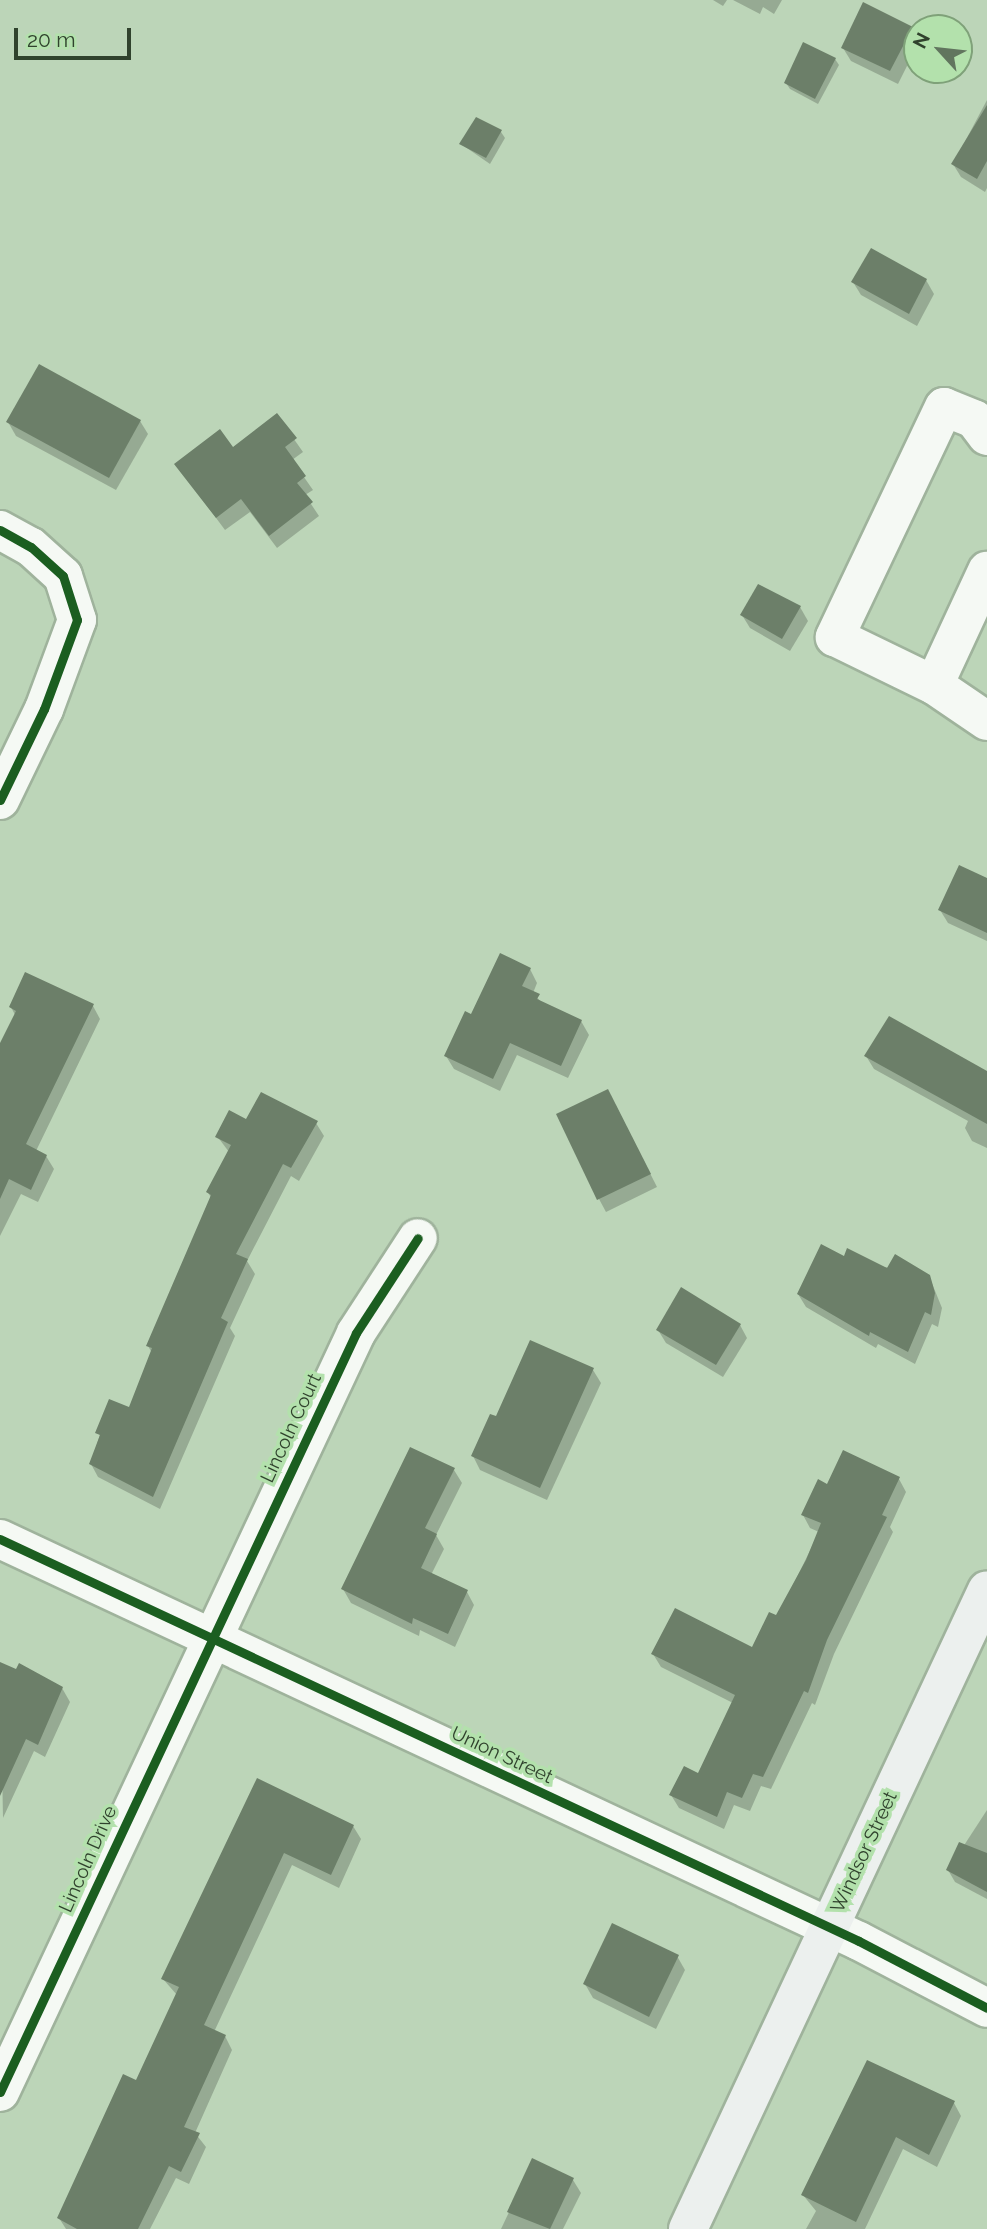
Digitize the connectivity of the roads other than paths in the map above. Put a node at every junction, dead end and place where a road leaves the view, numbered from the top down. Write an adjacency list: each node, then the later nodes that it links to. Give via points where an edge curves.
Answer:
1 (983, 415): 4 (street, via 944,407 835,637)
2 (0, 530): 6 (street, via 31,547 63,576 78,620 44,709)
3 (987, 571): 4 (street)
4 (934, 685): 5 (street)
5 (987, 721)
6 (0, 800)
7 (418, 1238): 10 (street, Lincoln Court, via 356,1333)
8 (0, 1539): 10 (street, Union Street, via 128,1597)
9 (987, 1590): 11 (main road, Windsor Street)
10 (210, 1641): 11 (street, Union Street); 13 (street, Lincoln Drive)
11 (829, 1928): 12 (street, Union Street); 14 (main road, Windsor Street)
12 (987, 2008)
13 (0, 2092)
14 (688, 2229)

